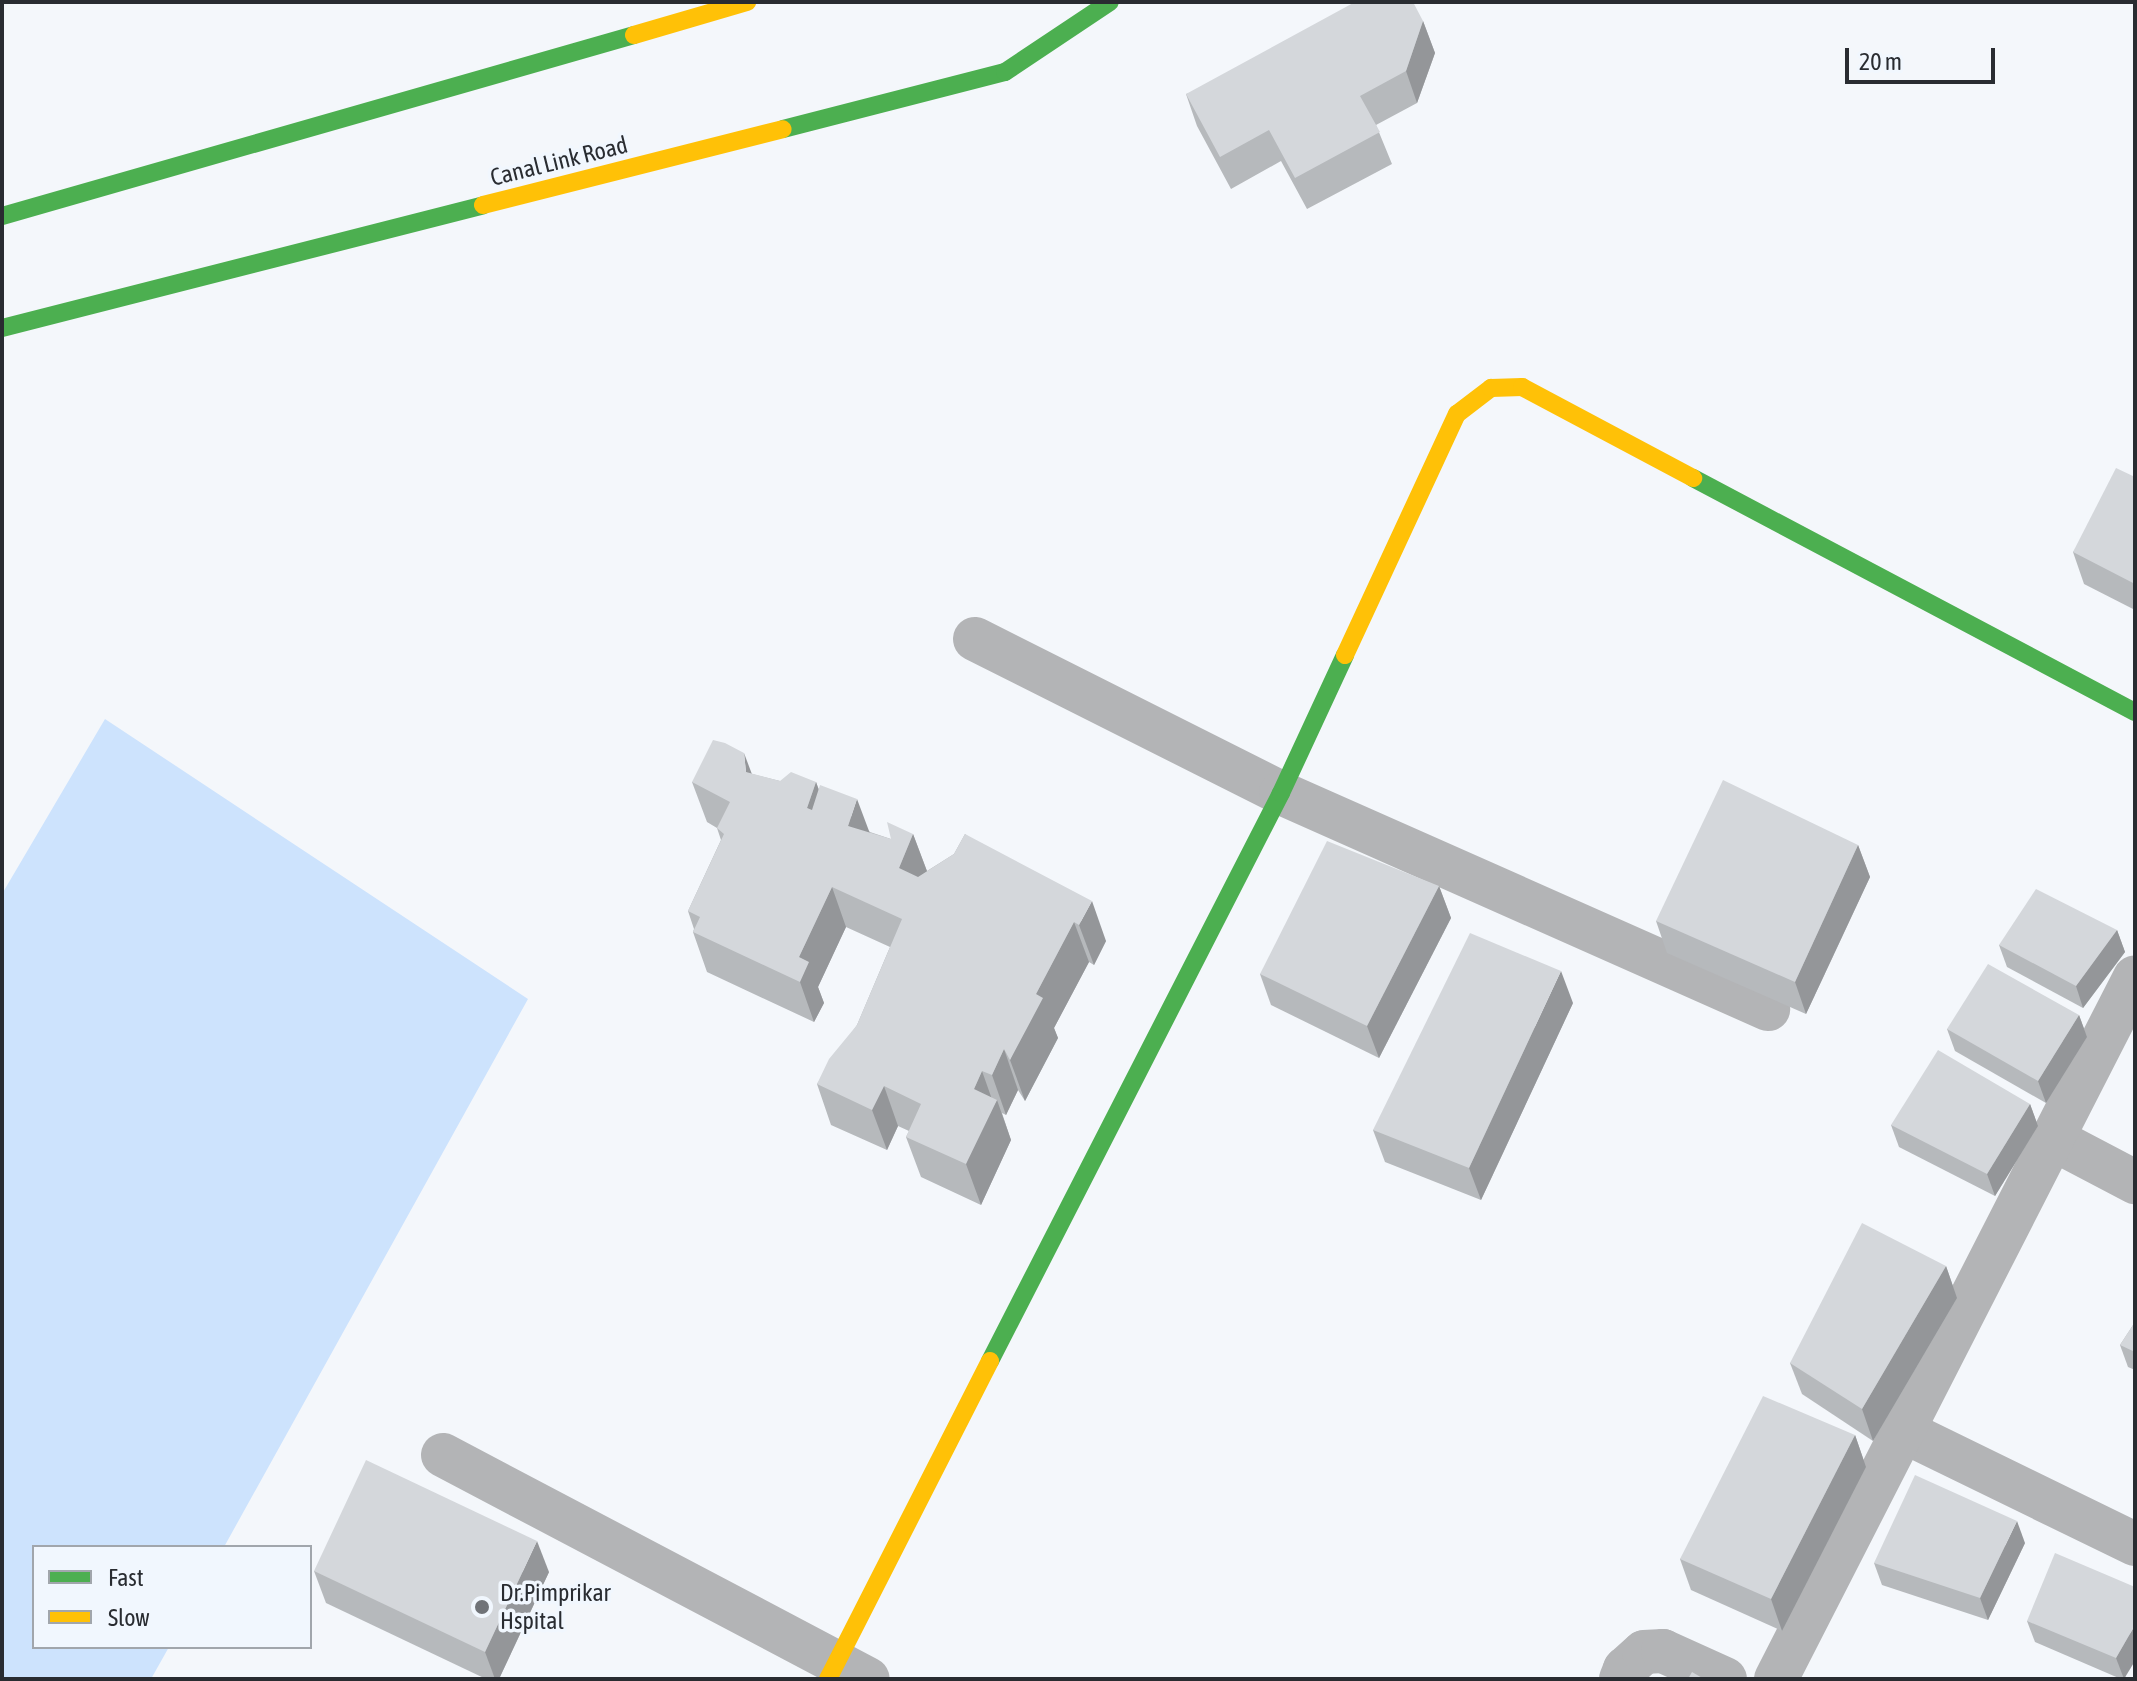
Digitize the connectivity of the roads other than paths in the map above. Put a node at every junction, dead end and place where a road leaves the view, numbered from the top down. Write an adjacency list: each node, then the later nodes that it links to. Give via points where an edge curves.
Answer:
1 (747, 2): 3 (street)
2 (1110, 2): 4 (street, Canal Link Road, via 1005,72)
3 (2, 216)
4 (2, 328)
5 (975, 639): 7 (street)
6 (2135, 712): 7 (street, via 1522,387 1491,388 1457,414)
7 (1281, 793): 9 (street); 15 (street)
8 (2135, 977): 10 (street)
9 (1768, 1009)
10 (2053, 1139): 11 (street); 12 (street)
11 (2135, 1182)
12 (1903, 1431): 14 (street); 18 (street)
13 (443, 1455): 15 (street)
14 (2135, 1544)
15 (843, 1674)
16 (1621, 1679): 17 (street, via 1644,1652 1663,1651)
17 (1725, 1679)
18 (1776, 1679)

